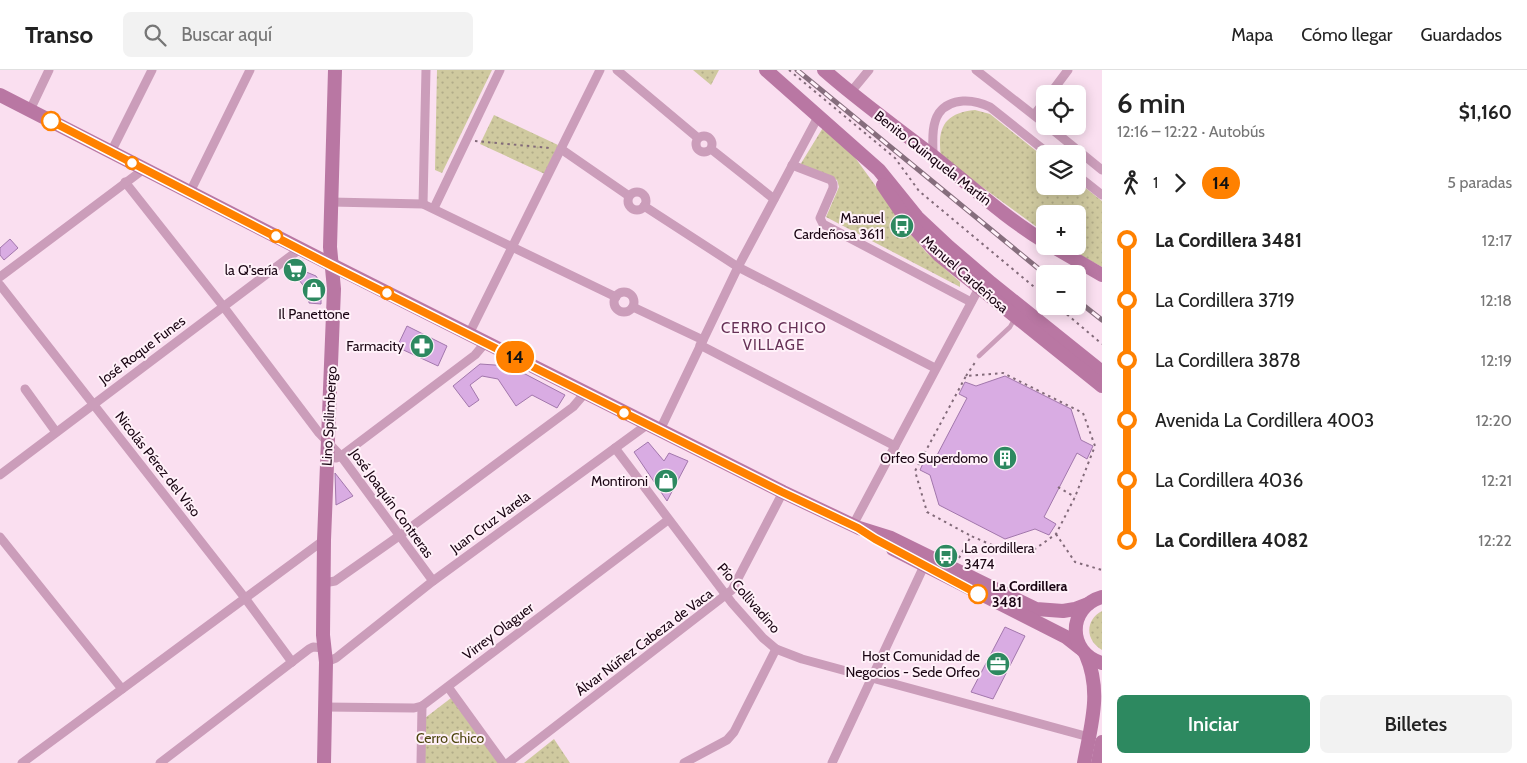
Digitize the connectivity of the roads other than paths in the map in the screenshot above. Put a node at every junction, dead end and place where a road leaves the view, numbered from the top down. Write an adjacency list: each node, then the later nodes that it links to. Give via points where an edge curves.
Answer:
1 (49, 70): 17 (street)
2 (152, 70): 25 (street)
3 (250, 70): 32 (street)
4 (335, 70): 35 (main road, Lino Spilimbergo)
5 (426, 70): 36 (street)
6 (500, 70): 37 (street)
7 (600, 70): 24 (street)
8 (618, 70): 34 (street, via 698,138 706,136 711,139 711,149)
9 (766, 70): 19 (main road, Manuel Cardeñosa)
10 (824, 70): 15 (main road, Benito Quinquela Martín)
11 (869, 70): 15 (street)
12 (1068, 70): 14 (street)
13 (981, 72): 20 (street)
14 (1057, 85)
15 (850, 93): 26 (main road, Benito Quinquela Martín)
16 (0, 95): 17 (main road)
17 (30, 110): 25 (main road)
18 (1036, 112): 20 (street)
19 (819, 115): 22 (main road, Manuel Cardeñosa); 27 (street, Juan Cruz Varela)
20 (1034, 115)
21 (1058, 135): 29 (street)
22 (848, 142): 47 (main road, Manuel Cardeñosa, via 874,171 915,230); 58 (main road, Manuel Cardeñosa, via 887,178 931,231 991,284)
23 (1038, 145): 26 (street, via 990,107 971,101 954,103 939,114 933,134)
24 (561, 149): 39 (street); 43 (street, via 629,196 628,205 633,209 639,210 644,206)
25 (111, 152): 28 (main road)
26 (932, 156): 38 (main road, Benito Quinquela Martín, via 1002,213)
27 (792, 165): 34 (street, Juan Cruz Varela); 49 (street, via 831,180 833,188 820,218 823,224)
28 (144, 168): 30 (street); 32 (main road)
29 (1102, 170)
30 (126, 182): 45 (street); 50 (street, José Joaquín Contreras)
31 (1086, 182): 33 (street)
32 (190, 192): 40 (main road)
33 (1102, 195)
34 (774, 199): 43 (street, Juan Cruz Varela)
35 (331, 202): 36 (street); 42 (main road, Lino Spilimbergo)
36 (423, 204): 37 (street)
37 (434, 208): 39 (street)
38 (1036, 236)
39 (513, 248): 48 (street); 53 (street)
40 (300, 249): 42 (main road); 50 (street, José Roque Funes)
41 (1068, 255): 44 (main road)
42 (332, 266): 53 (main road); 65 (main road, Lino Spilimbergo, via 334,289)
43 (738, 267): 55 (street, Juan Cruz Varela); 57 (street)
44 (1102, 275)
45 (0, 276)
46 (0, 285): 62 (street, Nicolás Pérez del Viso)
47 (979, 288): 49 (street); 52 (main road, Manuel Cardeñosa)
48 (616, 297): 51 (street, via 620,293 629,294 633,298); 51 (street, via 615,304 621,311 628,311)
49 (972, 302): 57 (street)
50 (223, 306): 62 (street, José Roque Funes); 65 (street, José Joaquín Contreras)
51 (633, 306): 55 (street)
52 (1016, 317): 56 (lane, via 1010,327); 59 (main road, Manuel Cardeñosa)
53 (468, 334): 54 (main road)
54 (486, 342): 61 (main road); 68 (street, via 475,355)
55 (701, 342): 63 (street, Juan Cruz Varela); 66 (street)
56 (979, 356)
57 (935, 368): 66 (street)
58 (1102, 372)
59 (1102, 386)
60 (25, 389): 64 (street)
61 (585, 393): 63 (main road); 74 (street, via 573,407)
62 (94, 404): 64 (street, José Roque Funes); 81 (street, Nicolás Pérez del Viso)
63 (654, 427): 67 (street, Juan Cruz Varela); 71 (main road)
64 (56, 432): 70 (street, José Roque Funes)
65 (327, 442): 68 (street, José Joaquín Contreras); 69 (main road, Lino Spilimbergo)
66 (895, 446): 73 (street)
67 (615, 448): 72 (street, Pío Collivadino); 78 (street, Juan Cruz Varela)
68 (341, 456): 69 (street); 74 (street, José Joaquín Contreras)
69 (326, 461): 76 (main road, Lino Spilimbergo)
70 (0, 475)
71 (782, 492): 73 (main road); 80 (street, Álvar Núñez Cabeza de Vaca, via 736,584)
72 (668, 520): 80 (street, Pío Collivadino); 89 (street, Virrey Olaguer)
73 (856, 527): 77 (main road); 82 (main road, via 891,538 1036,608 1063,611)
74 (399, 536): 78 (street, José Joaquín Contreras); 79 (street, via 335,580)
75 (0, 537): 90 (street)
76 (324, 540): 79 (main road, Lino Spilimbergo); 81 (street)
77 (924, 566): 84 (main road, via 1066,638); 88 (street)
78 (433, 581): 85 (street, Juan Cruz Varela, via 336,658)
79 (324, 583): 85 (main road, Lino Spilimbergo)
80 (726, 596): 83 (street, Pío Collivadino); 99 (street, Álvar Núñez Cabeza de Vaca)
81 (245, 598): 86 (street, Nicolás Pérez del Viso); 90 (street)
82 (1096, 599): 84 (main road, via 1080,614 1076,627 1077,640)
83 (776, 649): 88 (street, Pío Collivadino); 100 (street, via 730,737)
84 (1083, 651): 87 (main road); 93 (main road, via 1096,689)
85 (325, 655): 86 (street, Juan Cruz Varela, via 314,647); 92 (main road, Lino Spilimbergo)
86 (292, 662): 95 (street, Juan Cruz Varela)
87 (1102, 663)
88 (871, 678): 93 (street, Pío Collivadino); 101 (street)
89 (448, 687): 91 (street, Virrey Olaguer); 98 (street)
90 (122, 689): 94 (street)
91 (422, 706): 92 (street); 97 (street)
92 (325, 707): 96 (main road, Lino Spilimbergo)
93 (1096, 739): 102 (main road); 103 (main road)
94 (22, 763)
95 (160, 763)
96 (324, 763)
97 (421, 763)
98 (503, 763)
99 (508, 763)
100 (684, 763)
101 (832, 763)
102 (1084, 763)
103 (1098, 763)

